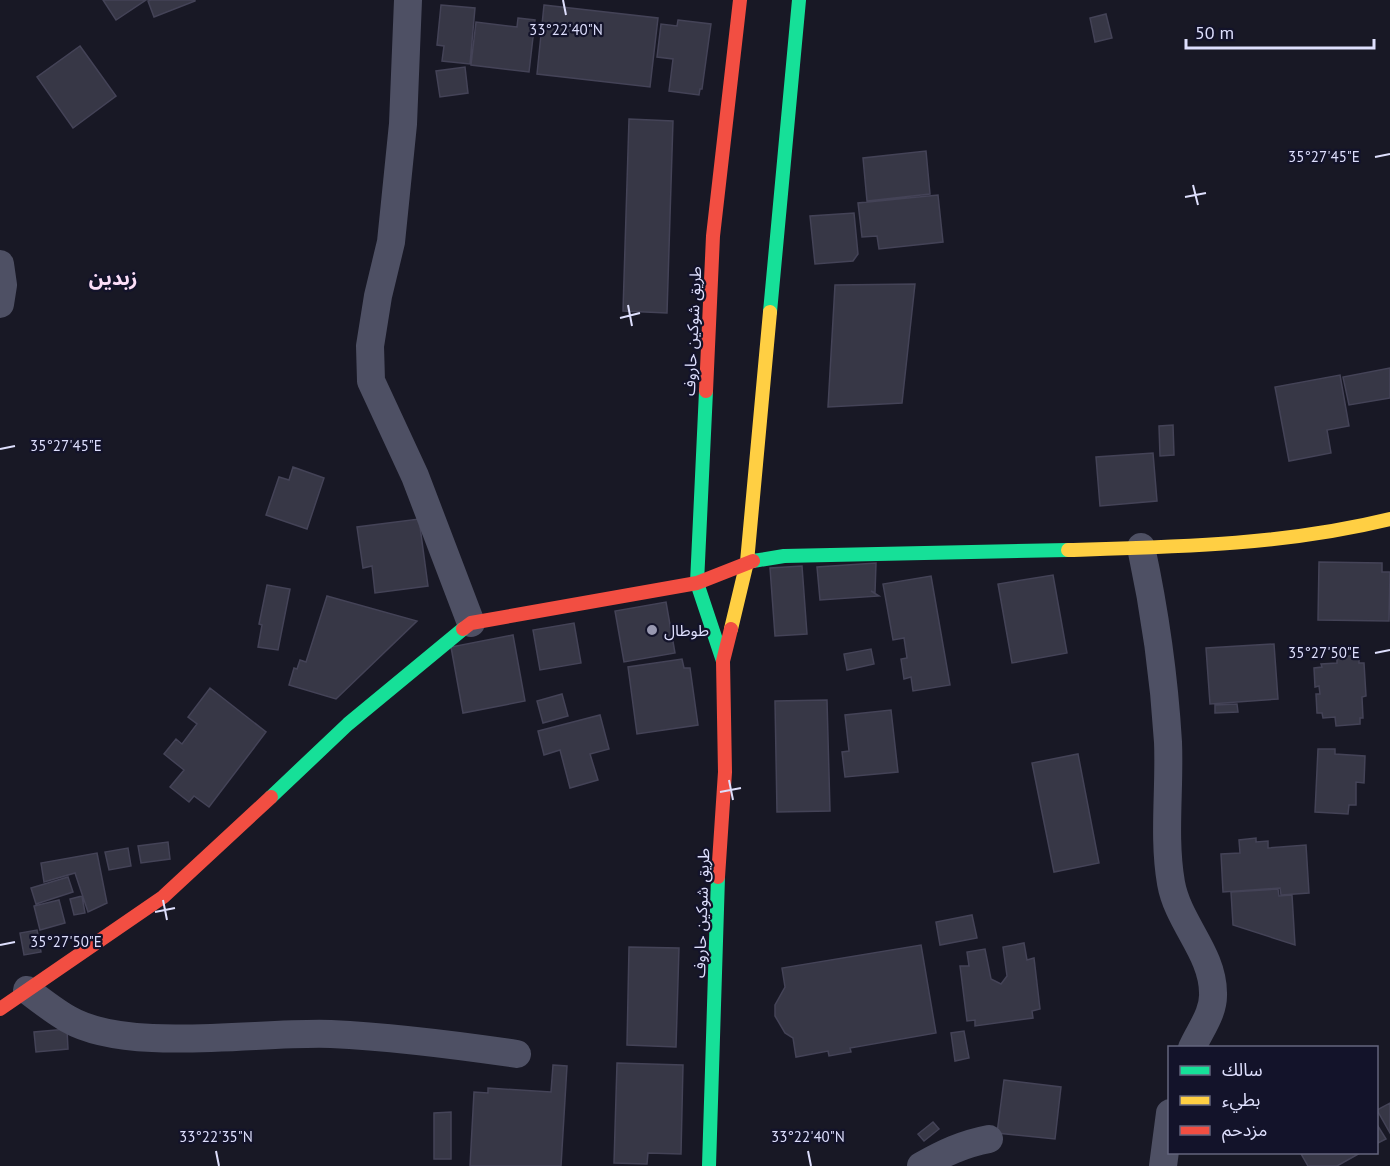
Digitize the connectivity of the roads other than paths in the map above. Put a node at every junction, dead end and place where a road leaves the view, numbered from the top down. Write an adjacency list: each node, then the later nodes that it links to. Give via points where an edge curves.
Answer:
1 (408, 0): 10 (street, via 403,124 391,242 370,346 371,381 416,476)
2 (740, 0): 9 (main road, طريق شوكين حاروف, via 713,236)
3 (799, 0): 8 (main road, طريق شوكين حاروف)
4 (0, 264): 5 (street)
5 (0, 304)
6 (1390, 519): 7 (main road, via 1270,539)
7 (1141, 548): 8 (main road, via 784,556); 14 (street, via 1162,656 1171,885 1211,973 1213,991 1213,1006)
8 (747, 562): 9 (main road); 11 (main road, طريق شوكين حاروف)
9 (697, 583): 10 (main road); 11 (main road, طريق شوكين حاروف)
10 (471, 623): 12 (main road, via 348,724 163,897)
11 (723, 661): 18 (main road, طريق شوكين حاروف, via 725,772 716,909)
12 (27, 990): 13 (main road); 15 (street, via 69,1020 115,1034 168,1038 329,1034)
13 (0, 1009)
14 (1193, 1046)
15 (518, 1054)
16 (1168, 1126): 20 (street)
17 (989, 1139): 19 (street, via 960,1146)
18 (709, 1166)
19 (921, 1166)
20 (1162, 1166)

